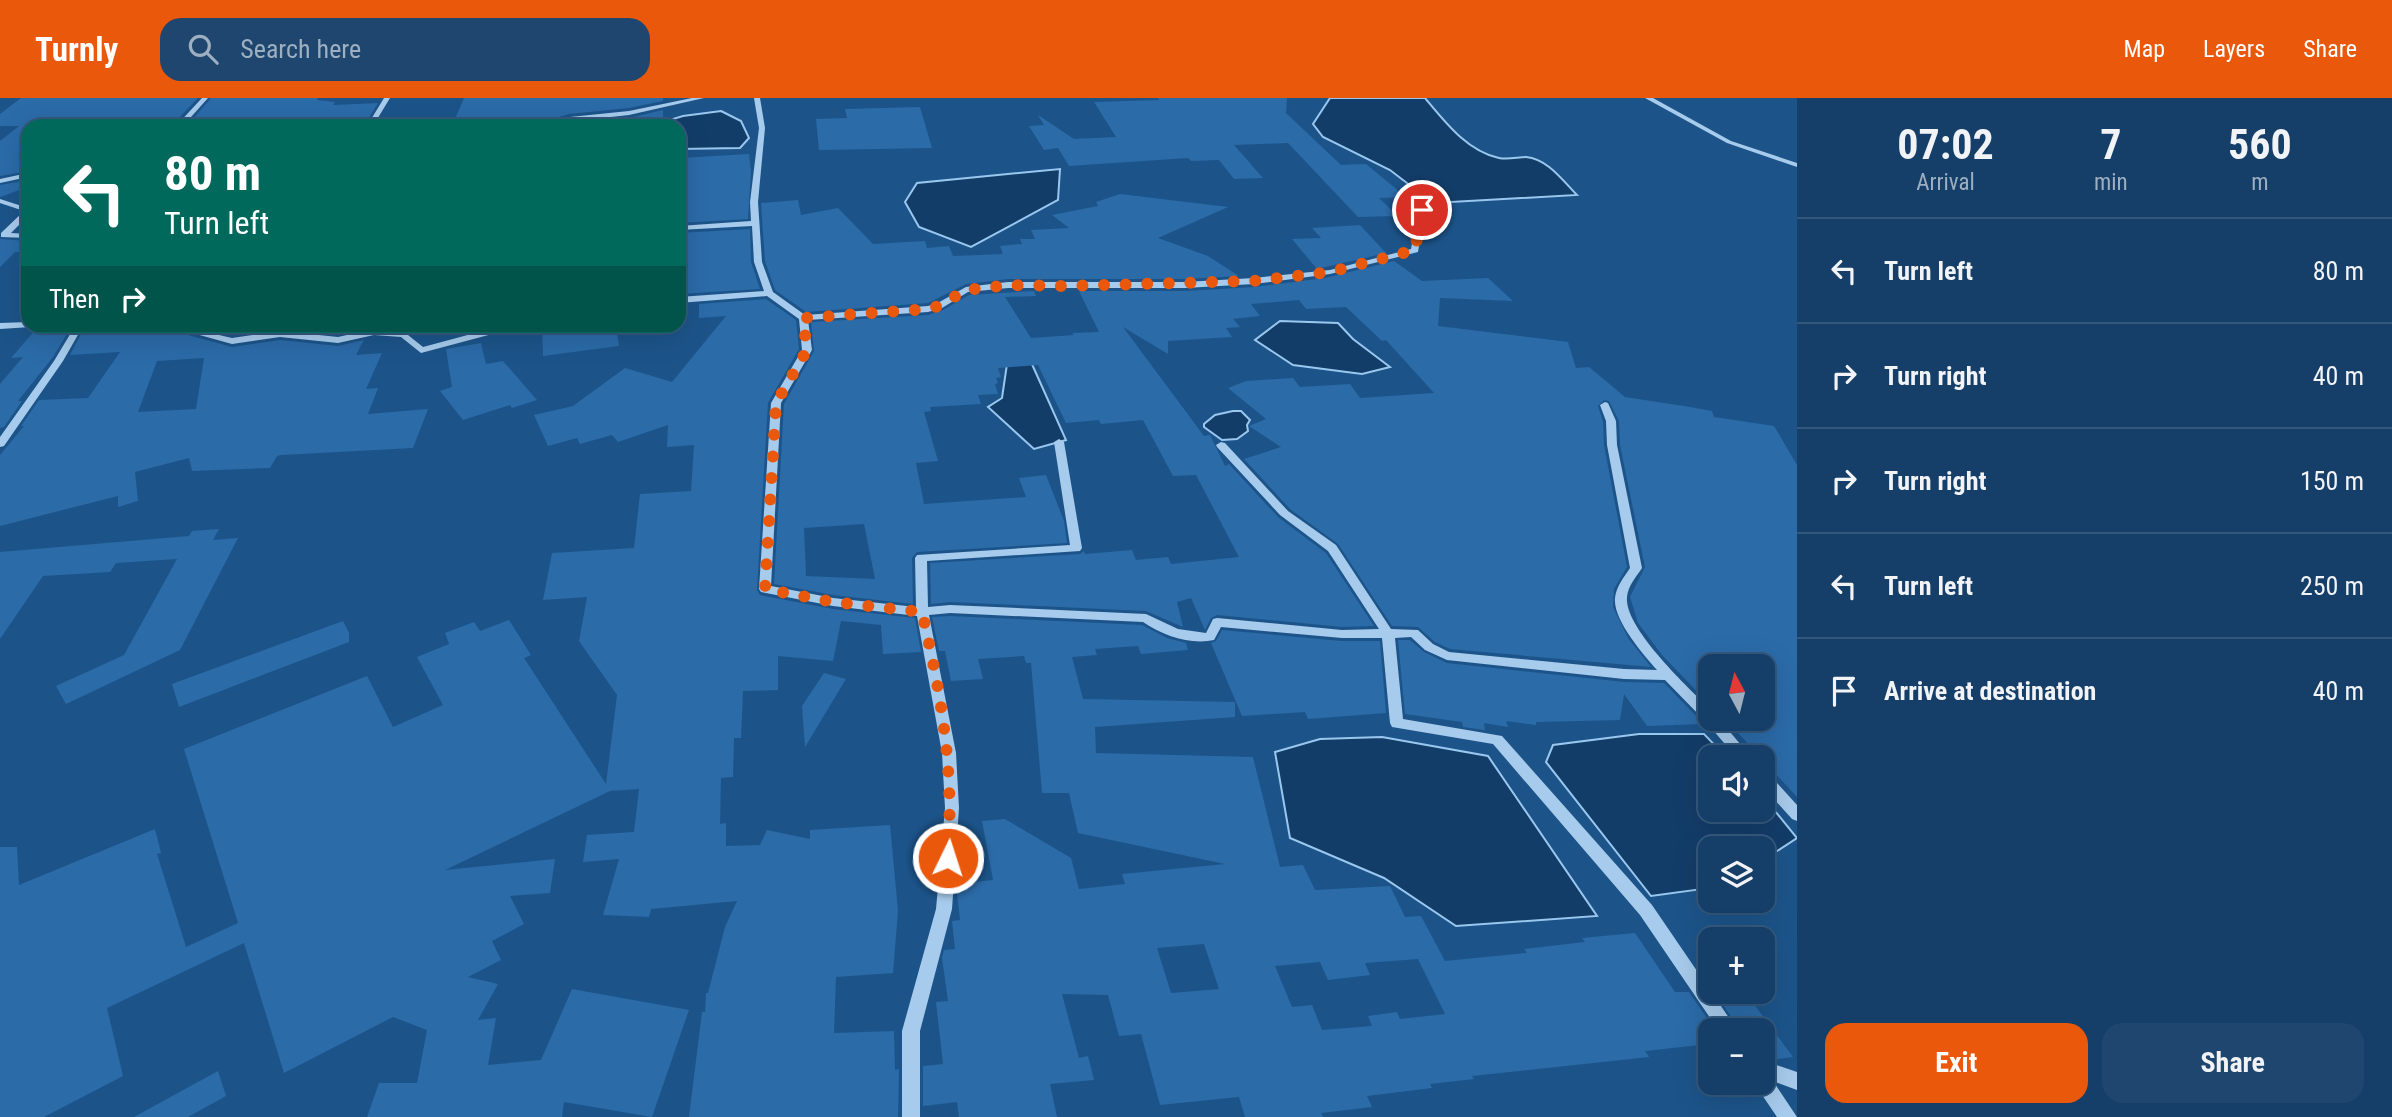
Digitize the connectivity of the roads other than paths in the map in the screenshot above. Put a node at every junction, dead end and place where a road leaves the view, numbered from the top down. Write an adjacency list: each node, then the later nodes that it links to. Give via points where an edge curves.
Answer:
1 (205, 98): 6 (street)
2 (387, 98): 7 (street)
3 (701, 98): 8 (street)
4 (757, 98): 16 (street, via 762,128)
5 (1648, 98): 9 (street, via 1729,142)
6 (186, 119)
7 (374, 119)
8 (570, 119)
9 (1797, 165)
10 (21, 176): 11 (street)
11 (0, 181)
12 (0, 201): 13 (street)
13 (21, 208)
14 (1422, 210): 21 (street, via 1415,250 1330,272 1185,285 1008,285 966,290 928,309)
15 (21, 218): 18 (street, via 4,235)
16 (755, 223): 17 (street); 19 (street, via 758,262)
17 (686, 228)
18 (21, 236)
19 (769, 293): 20 (street); 21 (street)
20 (686, 299)
21 (803, 318): 33 (street, via 807,350 776,403 765,589)
22 (21, 325): 23 (street)
23 (0, 326)
24 (75, 333): 31 (street)
25 (199, 333): 26 (street, via 232,341 280,334 338,340)
26 (370, 333)
27 (388, 333): 28 (street, via 403,334 421,350)
28 (485, 333)
29 (1605, 405): 35 (street, via 1636,568 1621,602 1635,632)
30 (1059, 442): 33 (street, via 1076,548 921,558)
31 (0, 444)
32 (1221, 445): 34 (street, via 1284,513 1332,548)
33 (922, 612): 34 (street, via 950,609 1146,618 1162,630 1186,637 1210,637 1217,622); 43 (street, via 949,753 951,808 944,909 911,1031)
34 (1388, 634): 35 (street, via 1414,633 1447,656); 39 (street, via 1397,723 1497,740 1646,910)
35 (1670, 675): 36 (street)
36 (1698, 706)
37 (1775, 790): 38 (street)
38 (1797, 815)
39 (1720, 1018)
40 (1775, 1073): 41 (street)
41 (1797, 1081)
42 (1773, 1095): 44 (street)
43 (911, 1117)
44 (1788, 1117)

